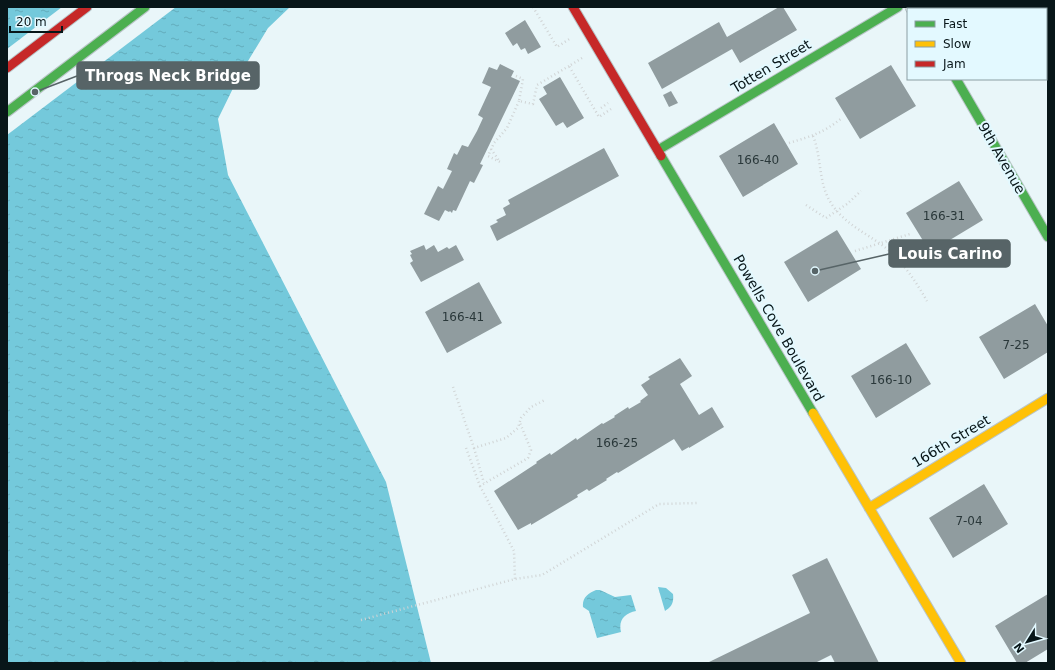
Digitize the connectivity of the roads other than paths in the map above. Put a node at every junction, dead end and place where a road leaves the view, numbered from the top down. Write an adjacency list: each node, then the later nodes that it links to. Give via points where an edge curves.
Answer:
1 (87, 7): 5 (main road)
2 (145, 7): 7 (main road)
3 (573, 7): 8 (main road, Powells Cove Boulevard)
4 (898, 7): 8 (main road, Totten Street)
5 (7, 68)
6 (957, 80): 9 (main road, 9th Avenue)
7 (7, 112)
8 (658, 150): 11 (main road, Powells Cove Boulevard)
9 (1048, 237)
10 (1048, 398): 11 (main road, 166th Street)
11 (868, 508): 12 (main road, Powells Cove Boulevard)
12 (961, 663)

